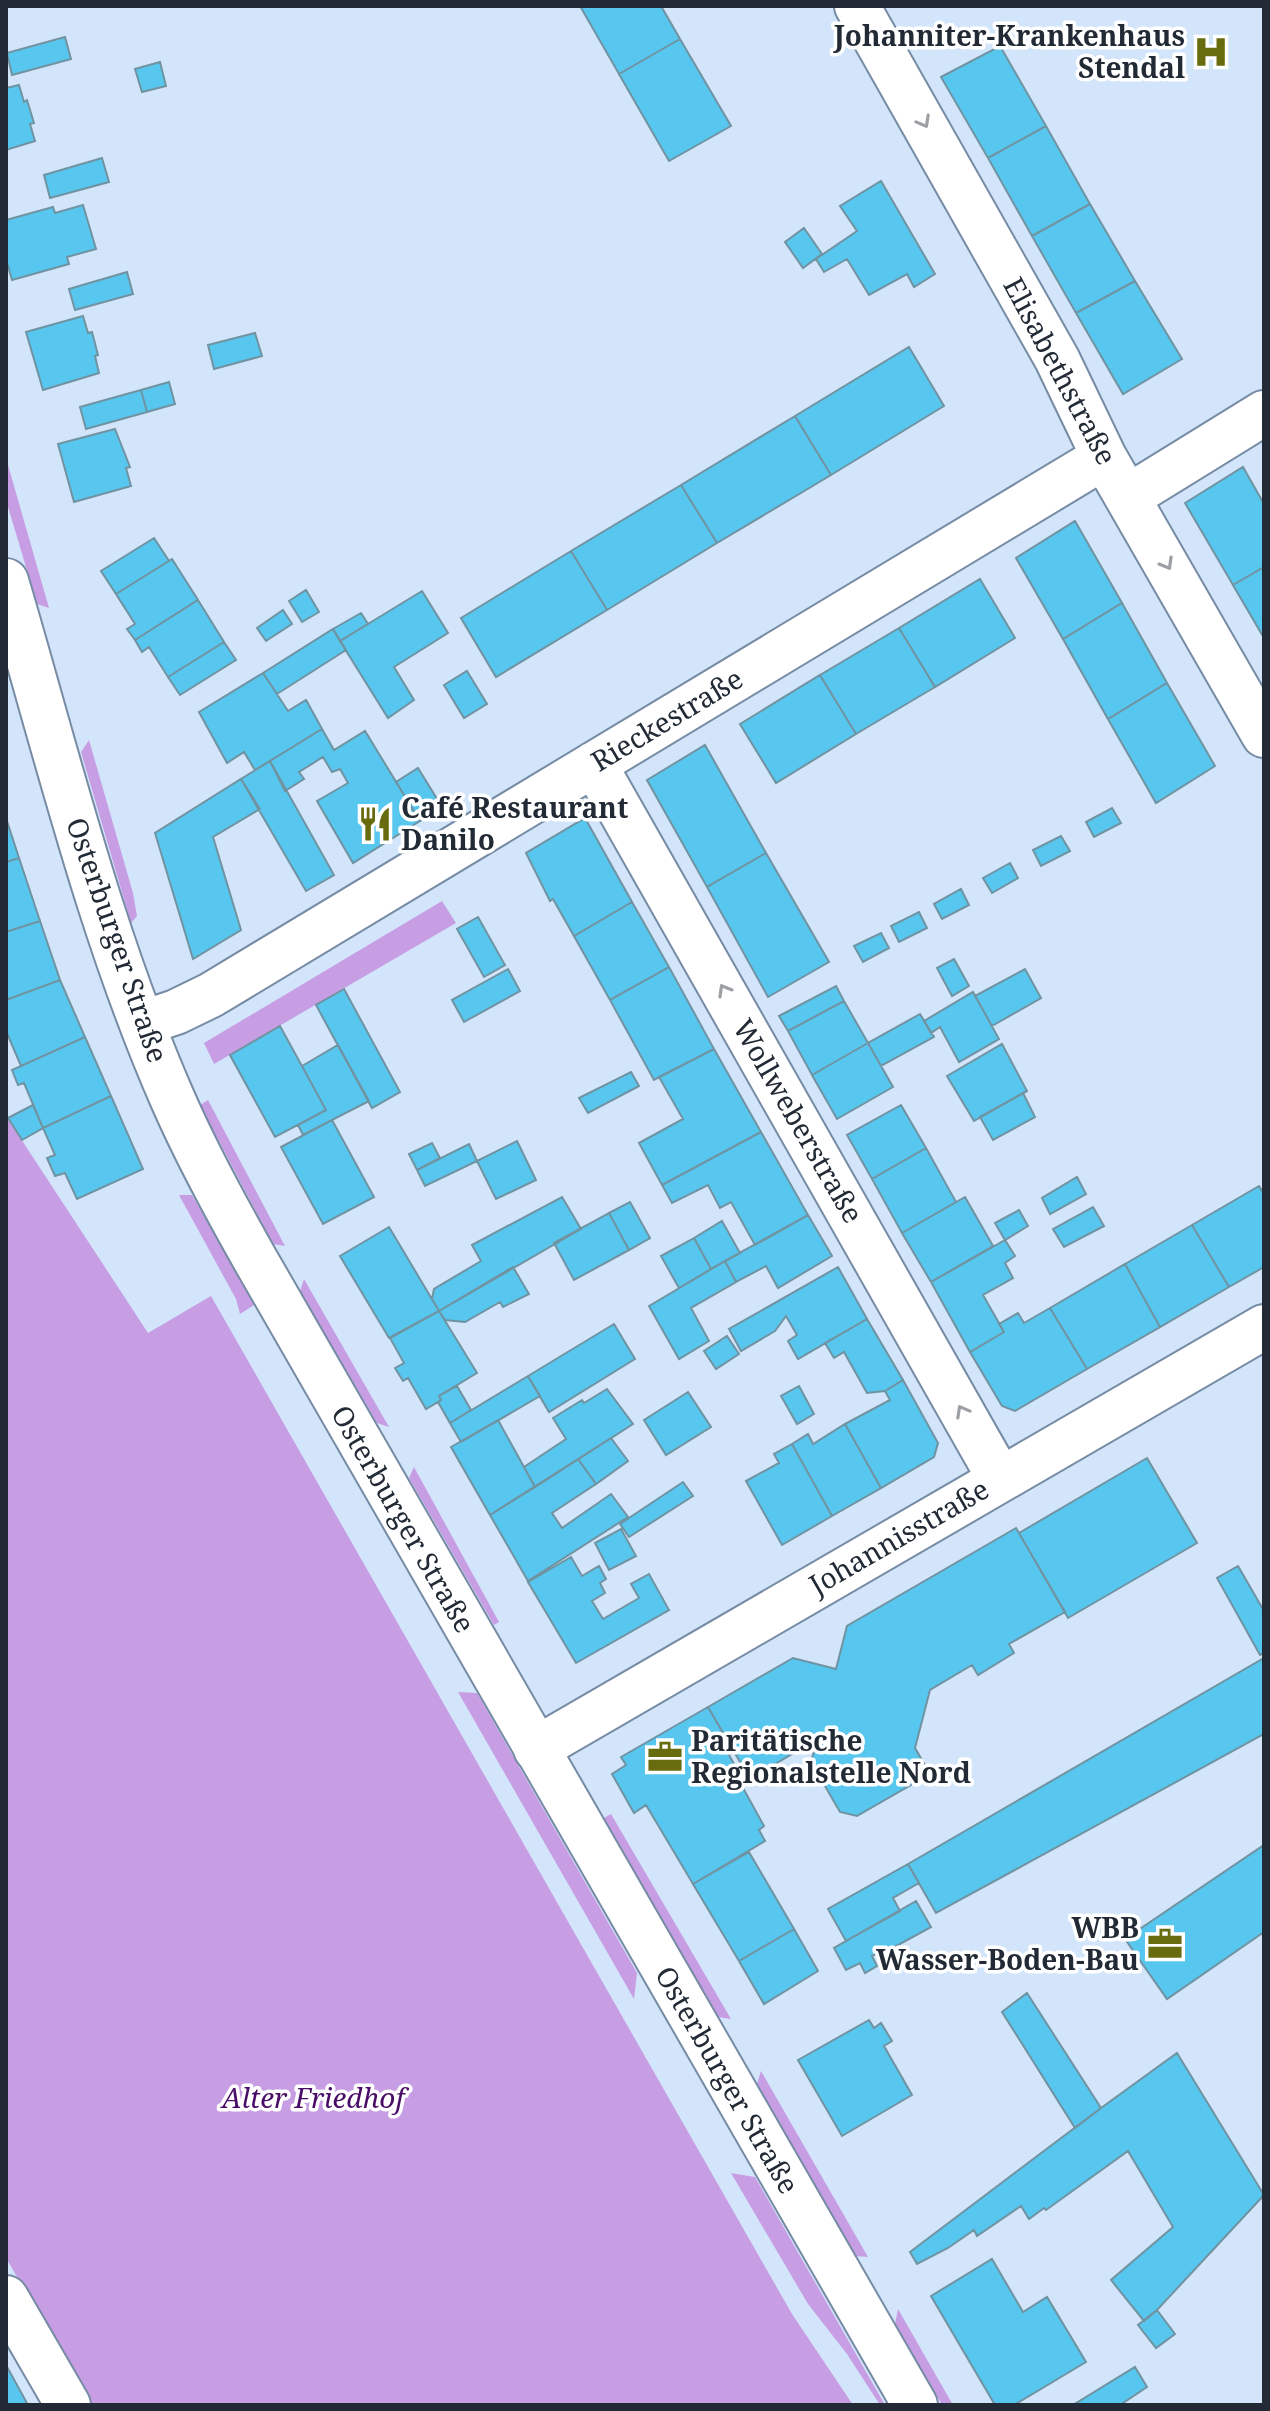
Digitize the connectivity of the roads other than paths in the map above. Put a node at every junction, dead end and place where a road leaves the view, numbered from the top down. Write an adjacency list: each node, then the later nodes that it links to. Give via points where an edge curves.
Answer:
1 (857, 6): 3 (street, Elisabethstraße, one-way to 3, via 1057,359)
2 (1264, 413): 4 (street)
3 (1104, 457): 4 (street, Elisabethstraße); 7 (street, Rieckestraße)
4 (1128, 497): 6 (street, Elisabethstraße, one-way to 6)
5 (6, 581): 8 (street, Osterburger Straße, via 95,883)
6 (1264, 735)
7 (594, 764): 8 (street, Rieckestraße, via 211,995); 10 (street, Wollweberstraße, one-way to 7)
8 (143, 1023): 11 (street, Osterburger Straße, via 217,1192)
9 (1264, 1327): 10 (street, Johannisstraße)
10 (1000, 1479): 11 (street, Johannisstraße)
11 (536, 1749): 14 (street, Osterburger Straße)
12 (6, 2298): 13 (street)
13 (68, 2405)
14 (915, 2405)

